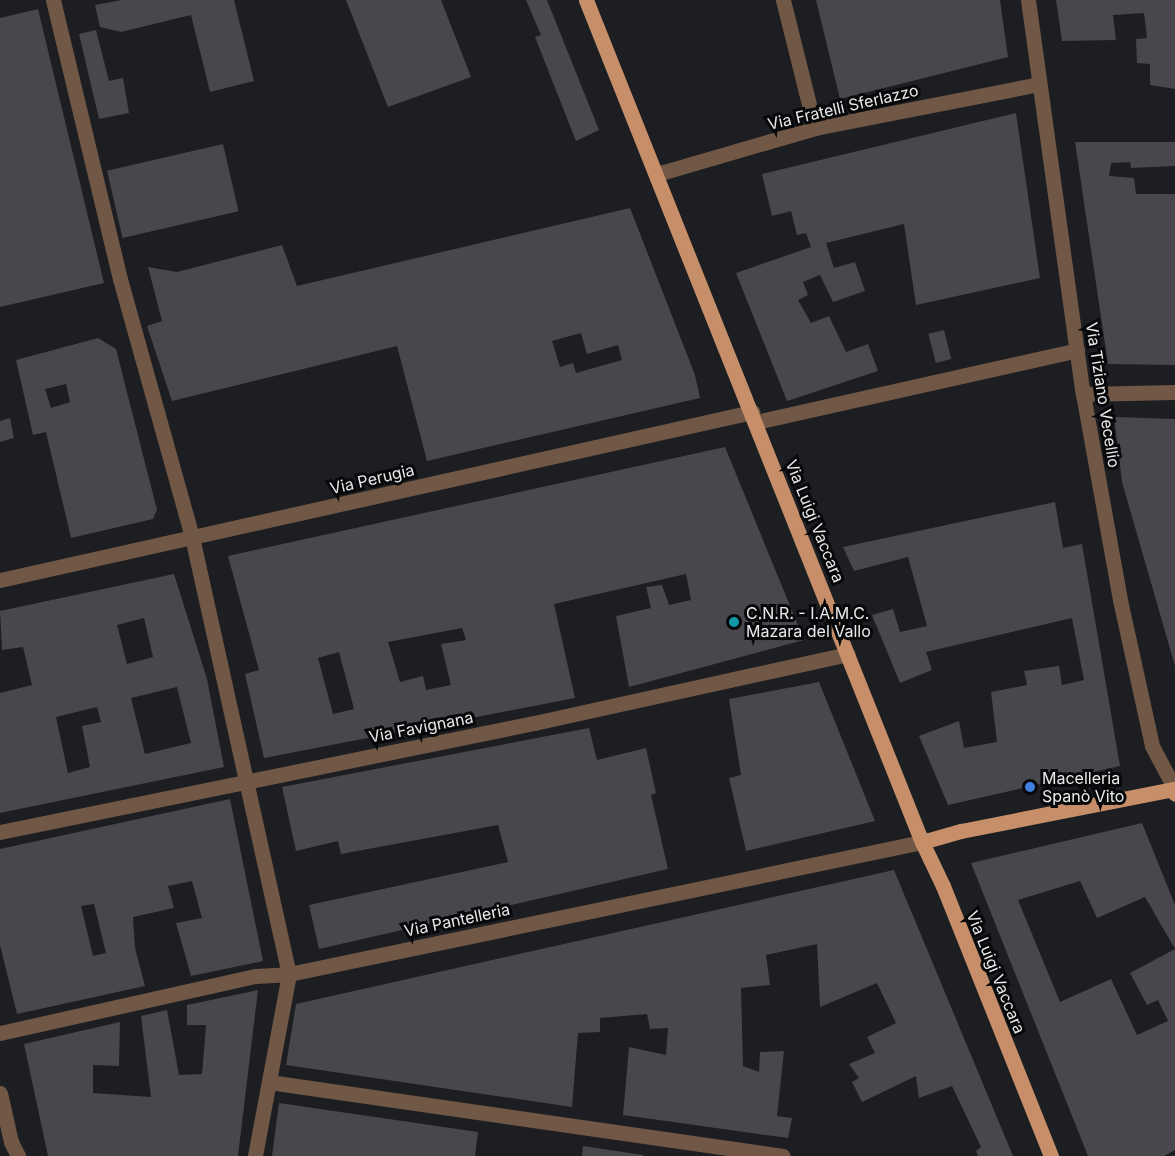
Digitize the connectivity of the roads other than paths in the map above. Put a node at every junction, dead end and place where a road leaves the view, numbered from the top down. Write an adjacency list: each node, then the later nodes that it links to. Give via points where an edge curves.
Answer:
1 (53, 0): 12 (street, via 120,279)
2 (586, 0): 7 (main road, Via Luigi Vaccara)
3 (783, 0): 6 (street)
4 (1028, 0): 5 (street, Via Tiziano Vecellio)
5 (1039, 84): 6 (street, Via Fratelli Sferlazzo); 8 (street, Via Tiziano Vecellio)
6 (815, 128): 7 (street, Via Fratelli Sferlazzo)
7 (657, 174): 11 (main road, Via Luigi Vaccara)
8 (1077, 350): 10 (street, Via Tiziano Vecellio); 11 (street, Via Perugia)
9 (1175, 393): 10 (street)
10 (1083, 394): 16 (street, Via Tiziano Vecellio, via 1120,600 1152,746)
11 (754, 417): 12 (street, Via Perugia); 14 (main road, Via Luigi Vaccara)
12 (192, 537): 13 (street, Via Perugia); 15 (street)
13 (0, 580)
14 (848, 654): 15 (street, Via Favignana); 18 (main road, Via Luigi Vaccara)
15 (246, 781): 17 (street, Via Favignana); 19 (street)
16 (1174, 791): 18 (main road, via 961,831)
17 (0, 832)
18 (922, 842): 19 (street, Via Pantelleria); 26 (main road, Via Luigi Vaccara)
19 (289, 974): 20 (street, Via Pantelleria, via 255,976); 21 (street)
20 (0, 1033)
21 (269, 1083): 24 (street); 25 (street)
22 (0, 1093): 23 (street)
23 (18, 1156)
24 (255, 1156)
25 (783, 1156)
26 (1051, 1156)

